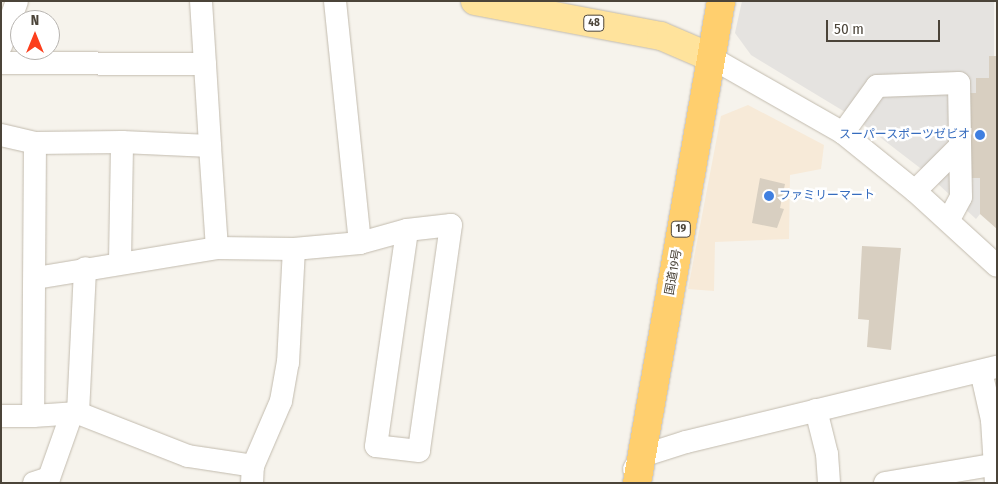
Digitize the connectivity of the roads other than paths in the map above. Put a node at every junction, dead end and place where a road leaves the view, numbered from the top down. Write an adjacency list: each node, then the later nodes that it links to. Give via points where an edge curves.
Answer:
1 (17, 1): 6 (street)
2 (201, 1): 9 (street)
3 (335, 1): 19 (street)
4 (475, 1): 7 (main road, 48, via 661,36)
5 (721, 1): 7 (highway, 国道19号 / 19)
6 (1, 46)
7 (710, 57): 10 (street); 31 (highway, 国道19号 / 19)
8 (1, 63): 9 (street)
9 (205, 64): 14 (street)
10 (843, 133): 15 (street, via 876,86 959,83); 16 (street)
11 (1, 134): 13 (street)
12 (122, 142): 13 (street); 14 (street); 22 (street)
13 (35, 143): 25 (street)
14 (210, 146): 20 (street)
15 (959, 147): 16 (street); 17 (street, via 961,197)
16 (915, 191): 17 (street)
17 (949, 220): 23 (street)
18 (407, 230): 18 (street, via 451,225 419,451 376,446); 19 (street)
19 (360, 243): 21 (street)
20 (217, 248): 21 (street); 22 (street)
21 (294, 249): 33 (street, via 288,363 281,401)
22 (120, 261): 24 (street)
23 (997, 266)
24 (85, 268): 25 (street); 28 (street)
25 (36, 278): 30 (street)
26 (989, 369): 27 (street); 32 (street)
27 (816, 410): 31 (street); 38 (street, via 827,454)
28 (75, 413): 30 (street); 33 (street, via 188,456); 35 (street, via 49,478)
29 (1, 416): 30 (street)
30 (33, 416)
31 (642, 456): 36 (street); 37 (highway, 国道19号 / 19)
32 (996, 471): 34 (street)
33 (253, 474)
34 (913, 480): 39 (street)
35 (34, 483)
36 (626, 483)
37 (637, 483)
38 (829, 483)
39 (885, 483)

